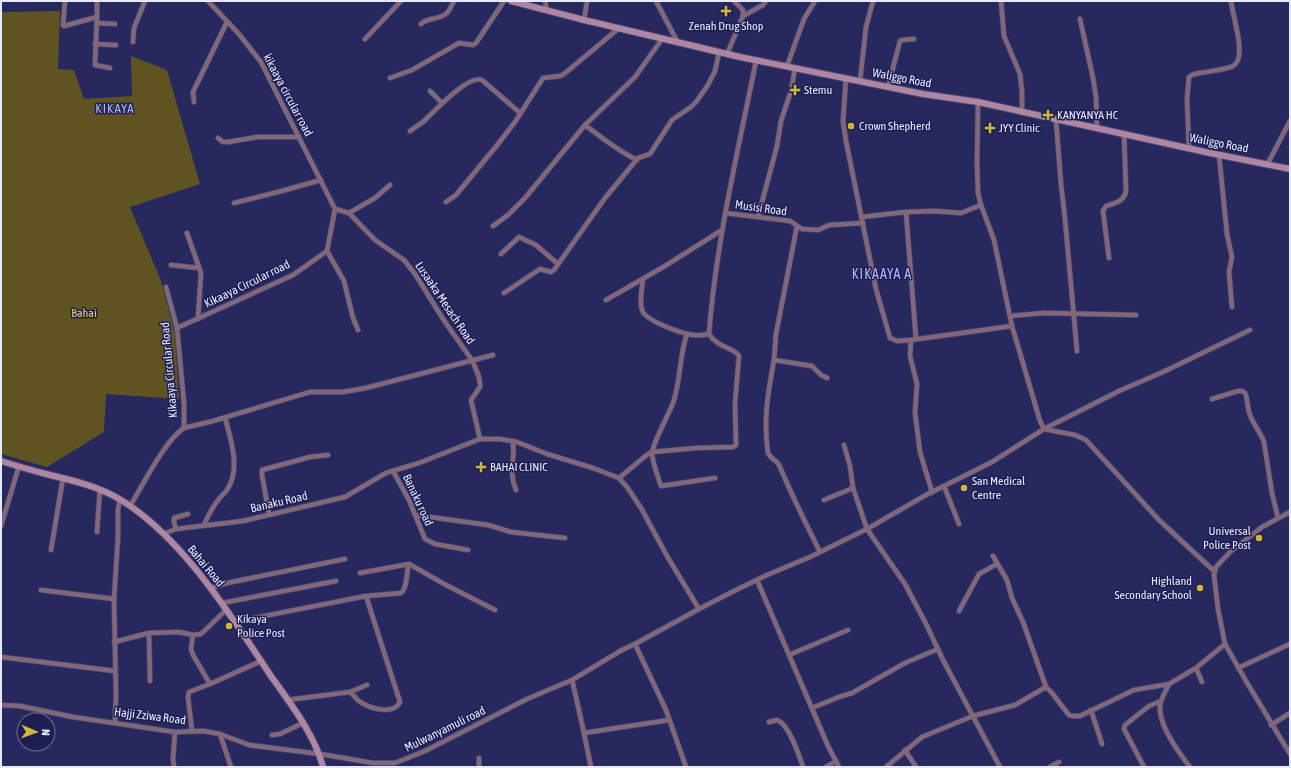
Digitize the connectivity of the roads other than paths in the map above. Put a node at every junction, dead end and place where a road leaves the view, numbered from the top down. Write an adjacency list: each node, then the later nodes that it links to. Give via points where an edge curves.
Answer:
1 (65, 1): 20 (street, via 64,26)
2 (97, 1): 20 (street)
3 (145, 1): 31 (street, via 134,28)
4 (208, 1): 23 (street, kikaaya circular road)
5 (401, 1): 28 (street)
6 (454, 1): 26 (street, via 447,13 425,20)
7 (504, 1): 41 (street, via 476,42 459,43 412,70)
8 (511, 1): 18 (street, Waliggo Road)
9 (545, 1): 18 (street)
10 (587, 1): 22 (street)
11 (656, 1): 32 (street)
12 (734, 1): 19 (street, via 743,10)
13 (766, 1): 19 (street)
14 (815, 1): 38 (street, via 804,19)
15 (873, 1): 43 (street, via 866,27)
16 (1001, 1): 49 (street, via 1004,36 1020,74)
17 (1231, 1): 59 (street, via 1240,48 1238,60 1232,67 1189,77)
18 (547, 10): 22 (street, Waliggo Road)
19 (743, 16): 36 (street)
20 (97, 17): 24 (street)
21 (1080, 19): 54 (street, via 1096,97)
22 (584, 20): 27 (street, Waliggo Road)
23 (227, 22): 46 (street, via 193,92); 57 (street, kikaaya circular road, via 260,62)
24 (96, 23): 25 (street); 33 (street)
25 (115, 24)
26 (421, 24)
27 (618, 28): 29 (street, Waliggo Road); 50 (street, via 564,74 543,78)
28 (365, 39)
29 (662, 39): 32 (street, Waliggo Road); 53 (street, via 635,77)
30 (914, 39): 44 (street, via 900,41)
31 (133, 42)
32 (678, 43): 35 (street, Waliggo Road)
33 (96, 44): 34 (street); 39 (street, via 95,65)
34 (116, 45)
35 (719, 53): 36 (street, Waliggo Road); 61 (street, via 715,72 696,102 672,120 650,154 640,156)
36 (727, 54): 37 (street, Waliggo Road)
37 (756, 60): 38 (street, Waliggo Road); 72 (street)
38 (787, 66): 40 (street, Waliggo Road)
39 (110, 68)
40 (795, 68): 42 (street, Waliggo Road); 73 (street)
41 (390, 78)
42 (846, 78): 43 (street, Waliggo Road); 74 (street, via 843,121)
43 (860, 81): 44 (street, Waliggo Road)
44 (888, 87): 47 (street, Waliggo Road)
45 (430, 91): 48 (street)
46 (194, 102)
47 (978, 102): 49 (street, Waliggo Road); 68 (street, via 977,164)
48 (442, 103): 50 (street, via 456,91 479,78); 55 (street)
49 (1022, 112): 51 (street, Waliggo Road)
50 (520, 113): 66 (street, via 465,186)
51 (1056, 120): 54 (street, Waliggo Road); 91 (street)
52 (1290, 121): 62 (street)
53 (585, 125): 61 (street, via 607,143); 76 (street, via 525,198)
54 (1097, 128): 56 (street, Waliggo Road)
55 (410, 131)
56 (1124, 134): 59 (street, Waliggo Road); 82 (street, via 1126,192 1121,201 1106,206 1103,211)
57 (299, 137): 58 (street, via 256,137 228,142); 64 (street, kikaaya circular road)
58 (218, 138)
59 (1189, 148): 60 (street, Waliggo Road)
60 (1220, 155): 62 (street, Waliggo Road); 90 (street, via 1227,234 1232,252 1229,279)
61 (637, 160): 83 (street, via 605,198)
62 (1268, 164): 63 (street, Waliggo Road)
63 (1290, 168)
64 (321, 180): 67 (street); 69 (street, kikaaya circular road)
65 (390, 185): 71 (street, via 375,198)
66 (446, 202)
67 (234, 203)
68 (981, 205): 70 (street, via 965,212); 93 (street, via 994,240)
69 (335, 209): 71 (street); 80 (street)
70 (906, 212): 74 (street); 101 (street)
71 (349, 213): 104 (street, Lusaaka Mesach Road, via 375,240 409,266)
72 (725, 213): 73 (street, Musisi Road); 78 (street)
73 (758, 217): 77 (street, Musisi Road, via 790,221)
74 (862, 217): 75 (street)
75 (863, 223): 77 (street, Musisi Road, via 829,225 818,230); 101 (street, via 876,289 890,338 897,341)
76 (494, 226)
77 (796, 226): 105 (street, via 776,334)
78 (722, 230): 86 (street); 100 (street)
79 (187, 233): 85 (street)
80 (327, 251): 94 (street, Kikaaya Circular road, via 293,275); 97 (street, via 344,281 352,318)
81 (501, 254): 83 (street, via 519,237 536,245)
82 (1109, 258)
83 (558, 264): 88 (street, via 551,272 540,268)
84 (171, 265): 85 (street)
85 (199, 268): 94 (street, via 201,274)
86 (643, 279): 89 (street); 99 (street, via 641,310 644,315)
87 (166, 288): 96 (street, Kikaaya Circular Road)
88 (504, 293)
89 (606, 300)
90 (1232, 307)
91 (1073, 313): 92 (street); 93 (street); 102 (street)
92 (1136, 315)
93 (1010, 316): 95 (street)
94 (198, 319): 96 (street, Kikaaya Circular road)
95 (1012, 326): 101 (street); 110 (street, via 1035,407)
96 (177, 328): 109 (street, Kikaaya Circular Road)
97 (358, 330)
98 (1250, 330): 110 (street, Mulwanyamuli road, via 1118,391)
99 (687, 334): 100 (street); 114 (street, via 673,404)
100 (709, 334): 114 (street, via 716,343 739,356 735,403 736,445)
101 (913, 340): 126 (street, via 910,356 917,384 915,412 920,452)
102 (1077, 350)
103 (493, 355): 104 (street)
104 (472, 360): 108 (street, via 358,390 336,393 310,392); 111 (street, Lusaaka Mesach Road, via 480,384 471,400)
105 (774, 360): 106 (street, via 812,366); 145 (street, via 766,418 768,453 780,466)
106 (827, 378)
107 (1212, 399): 134 (street, via 1238,391 1245,393 1249,412 1264,442)
108 (225, 418): 109 (street); 136 (street, via 234,471 227,490 210,510)
109 (184, 428): 129 (street, Kikaaya Circular Road, via 167,444)
110 (1044, 429): 122 (street, Mulwanyamuli road, via 992,462); 150 (street, via 1075,435 1086,440 1154,515)
111 (480, 439): 112 (street); 118 (street, Banaku Road)
112 (513, 441): 120 (street); 125 (street, via 512,477)
113 (844, 445): 123 (street)
114 (652, 452): 120 (street); 121 (street, via 661,486)
115 (328, 455): 132 (street, via 310,457 262,470)
116 (1, 461): 117 (street, Bahai Road)
117 (19, 466): 119 (street, Bahai Road); 137 (street)
118 (393, 471): 132 (street, Banaku Road, via 345,497); 133 (street, Banaku road)
119 (63, 478): 124 (street, Bahai Road); 143 (street)
120 (619, 478): 159 (street, via 641,508)
121 (715, 478)
122 (944, 486): 126 (street, Mulwanyamuli road); 135 (street)
123 (853, 488): 128 (street); 138 (street)
124 (100, 489): 127 (street, Bahai Road); 140 (street)
125 (516, 490)
126 (932, 492): 138 (street, Mulwanyamuli road)
127 (120, 499): 129 (street, Bahai Road); 157 (street)
128 (824, 500)
129 (130, 506): 141 (street, Bahai Road)
130 (1290, 512): 134 (street)
131 (188, 514): 139 (street, via 174,518)
132 (269, 514): 136 (street, Banaku Road, via 226,524)
133 (415, 515): 142 (street, via 511,532); 144 (street, Banaku road, via 425,539 430,543)
134 (1278, 518): 150 (street, via 1230,552)
135 (959, 524)
136 (204, 525): 139 (street, Banaku Road)
137 (1, 526)
138 (867, 529): 145 (street, Mulwanyamuli road); 171 (street, via 905,584)
139 (176, 530): 141 (street, Banaku Road)
140 (97, 532)
141 (163, 534): 154 (street, Bahai Road)
142 (565, 538)
143 (51, 550)
144 (468, 550)
145 (820, 552): 152 (street, Mulwanyamuli road)
146 (993, 556): 149 (street)
147 (345, 559): 154 (street)
148 (409, 564): 151 (street); 156 (street, via 406,585 401,593); 161 (street)
149 (997, 564): 162 (street, via 979,574); 184 (street, via 1008,580 1012,598 1024,622)
150 (1214, 571): 169 (street, via 1215,593)
151 (360, 573)
152 (757, 580): 159 (street, Mulwanyamuli road); 172 (street)
153 (336, 581): 158 (street)
154 (211, 588): 158 (street, Bahai Road)
155 (41, 590): 157 (street)
156 (366, 596): 163 (street); 185 (street, via 400,702 394,709 377,709 360,703)
157 (114, 599): 167 (street)
158 (222, 603): 160 (street, Bahai Road)
159 (698, 609): 168 (street, Mulwanyamuli road)
160 (226, 610): 163 (street, Bahai Road); 166 (street, via 206,631)
161 (495, 610)
162 (959, 611)
163 (234, 622): 174 (street, Bahai Road)
164 (848, 630): 172 (street)
165 (149, 633): 166 (street, via 179,632); 167 (street); 178 (street)
166 (192, 635): 181 (street, via 193,655)
167 (114, 642): 177 (street)
168 (635, 644): 179 (street, Mulwanyamuli road); 193 (street)
169 (1225, 644): 175 (street); 176 (street)
170 (1290, 644): 176 (street)
171 (938, 649): 189 (street, via 905,663 852,693); 192 (street)
172 (789, 655): 189 (street)
173 (1, 657): 177 (street)
174 (261, 661): 181 (street); 186 (street, Bahai Road)
175 (1196, 668): 180 (street); 182 (street)
176 (1238, 668): 197 (street)
177 (115, 671): 194 (street)
178 (150, 680)
179 (572, 680): 200 (street); 205 (street, Mulwanyamuli road, via 400,762 373,764)
180 (1202, 682)
181 (210, 684): 198 (street, via 189,692)
182 (1169, 684): 187 (street); 190 (street, via 1134,690)
183 (367, 685): 185 (street)
184 (1046, 687): 190 (street, via 1072,716 1080,716); 192 (street, via 1015,705)
185 (350, 692): 186 (street)
186 (287, 700): 196 (street, Bahai Road)
187 (1161, 701): 224 (street, via 1149,706 1124,725); 225 (street, via 1160,711 1167,731)
188 (1, 705): 194 (street, Hajji Zziwa Road)
189 (812, 708): 208 (street)
190 (1091, 710): 203 (street)
191 (1290, 713): 197 (street)
192 (974, 716): 204 (street, via 922,737); 210 (street)
193 (669, 720): 200 (street); 216 (street)
194 (115, 722): 199 (street, Hajji Zziwa Road)
195 (769, 722): 217 (street, via 777,720 783,724)
196 (303, 723): 202 (street); 205 (street, Bahai Road)
197 (1271, 725): 206 (street)
198 (192, 731): 199 (street, Hajji Zziwa Road); 201 (street, Hajji Zziwa Road)
199 (175, 732): 211 (street)
200 (584, 733): 215 (street)
201 (220, 734): 205 (street, Hajji Zziwa Road, via 249,745); 212 (street)
202 (272, 735)
203 (1102, 744)
204 (905, 750): 220 (street); 221 (street)
205 (320, 754): 213 (street, Bahai Road)
206 (1290, 754)
207 (480, 758): 214 (street)
208 (836, 761): 218 (street); 219 (street)
209 (1059, 762): 223 (street)
210 (1000, 766): 222 (street)
211 (174, 767)
212 (231, 767)
213 (323, 767)
214 (478, 767)
215 (591, 767)
216 (686, 767)
217 (804, 767)
218 (826, 767)
219 (839, 767)
220 (886, 767)
221 (916, 767)
222 (994, 767)
223 (1050, 767)
224 (1144, 767)
225 (1190, 767)

